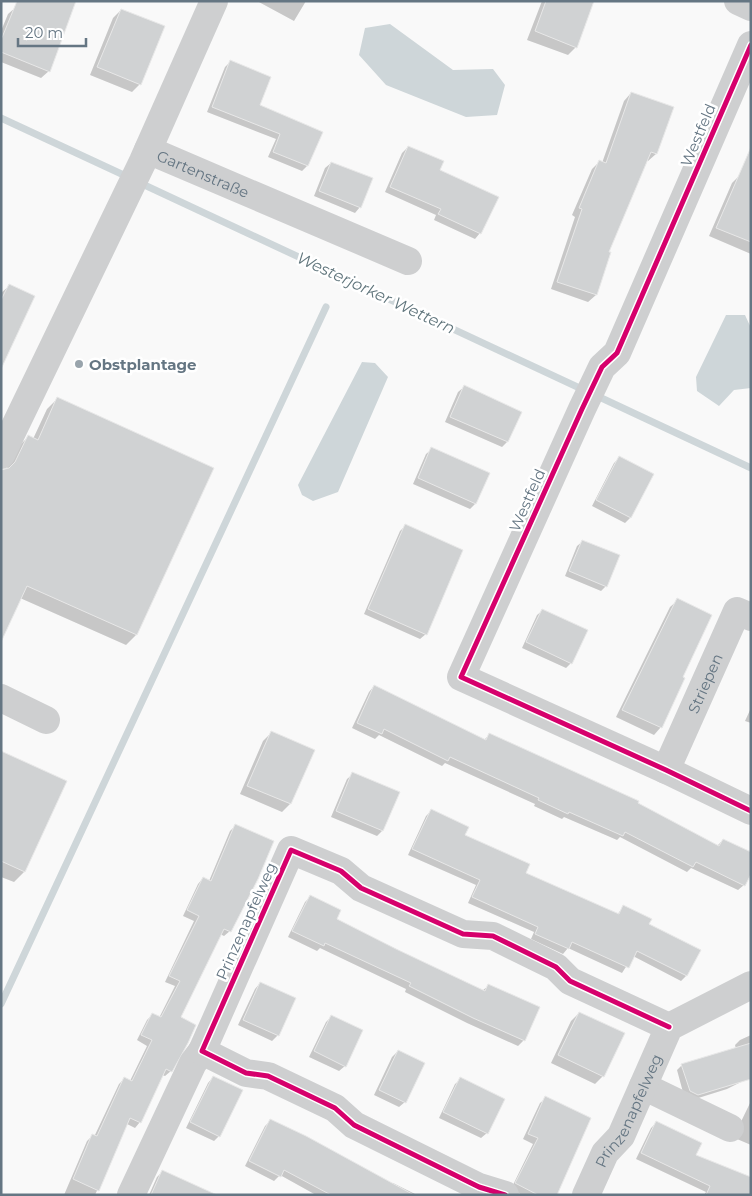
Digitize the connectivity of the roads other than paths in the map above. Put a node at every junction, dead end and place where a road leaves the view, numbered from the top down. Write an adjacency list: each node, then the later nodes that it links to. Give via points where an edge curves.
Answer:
1 (214, 1): 5 (street, Gartenstraße)
2 (738, 1): 3 (street)
3 (751, 7)
4 (751, 45): 11 (street, Westfeld, via 617,353 597,378 461,677)
5 (146, 156): 6 (street, Gartenstraße); 7 (street)
6 (408, 261)
7 (1, 455)
8 (751, 617): 11 (street, Striepen, via 737,611)
9 (1, 698): 10 (street)
10 (46, 720)
11 (666, 770): 12 (street, Westfeld)
12 (751, 811)
13 (751, 985): 14 (street)
14 (669, 1026): 15 (street, Prinzenapfelweg, via 570,981 556,967 493,936 462,934 361,888 341,871 291,850); 16 (street, Prinzenapfelweg)
15 (202, 1052): 18 (street, via 246,1073 268,1076 334,1108 354,1125); 19 (street, via 193,1063)
16 (643, 1086): 17 (street); 21 (street, Prinzenapfelweg, via 621,1136 605,1153)
17 (730, 1128)
18 (477, 1191): 20 (street)
19 (131, 1195)
20 (505, 1195)
21 (586, 1195)

